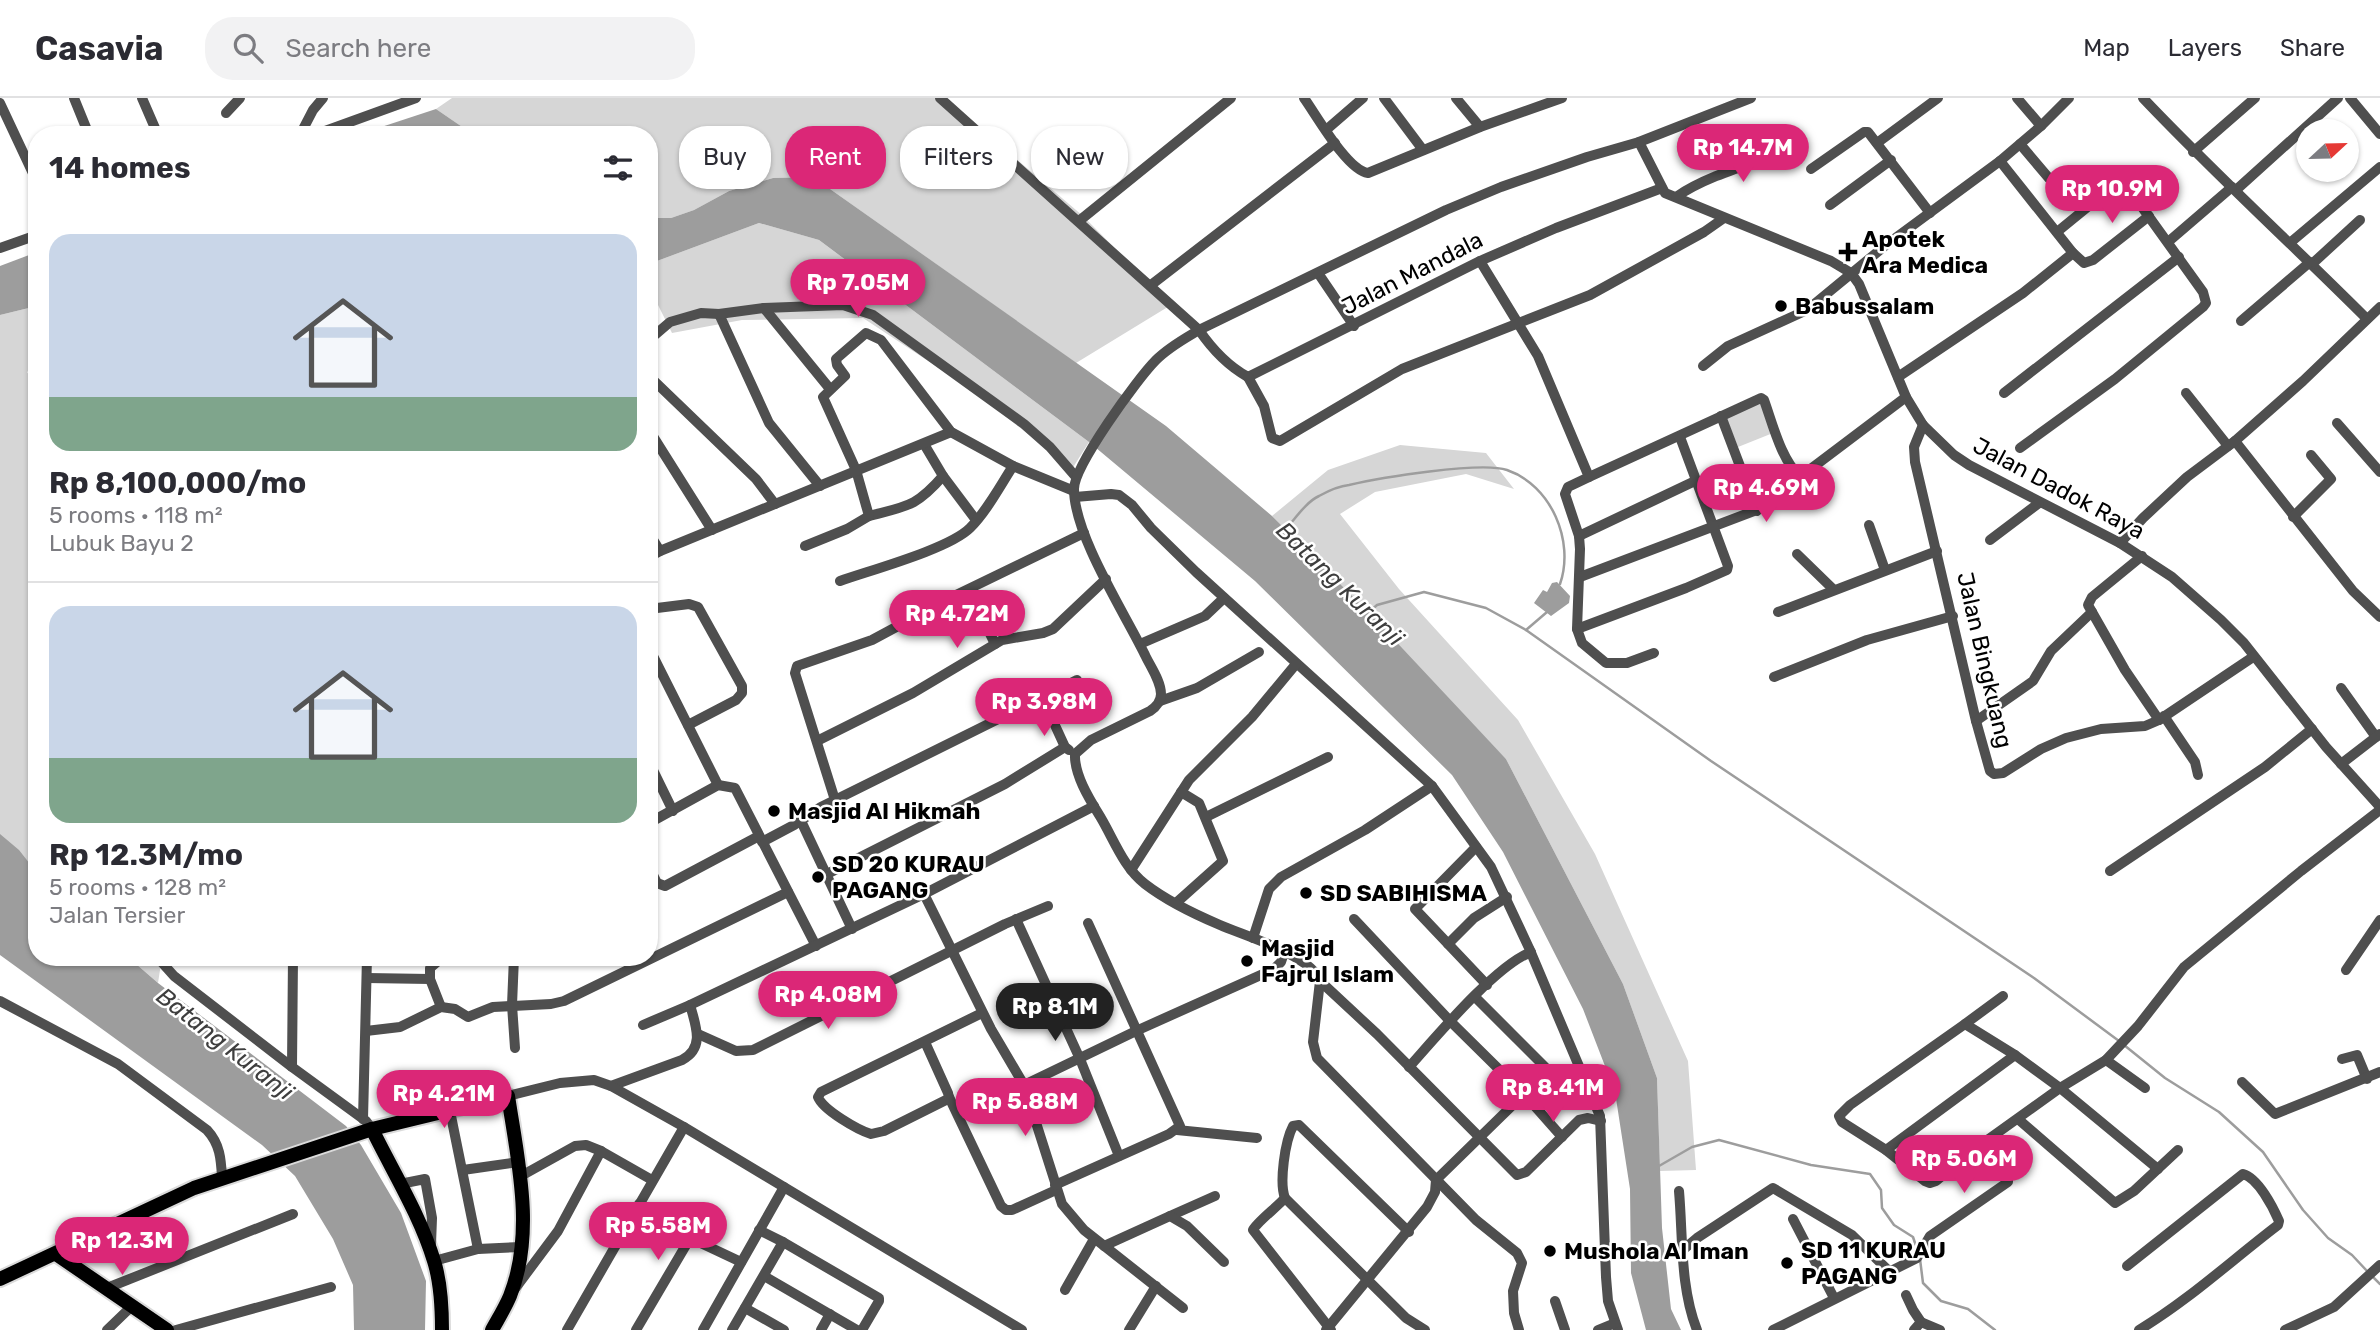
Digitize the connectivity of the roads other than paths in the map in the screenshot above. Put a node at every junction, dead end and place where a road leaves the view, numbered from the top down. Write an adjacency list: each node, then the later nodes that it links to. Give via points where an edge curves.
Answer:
1 (74, 98): 25 (street)
2 (240, 98): 24 (street)
3 (323, 98): 27 (street)
4 (416, 98): 28 (street)
5 (940, 98): 54 (street)
6 (1231, 98): 54 (street)
7 (1304, 98): 31 (street)
8 (1363, 98): 31 (street)
9 (1384, 98): 38 (street)
10 (1456, 98): 30 (street)
11 (1527, 98): 23 (street)
12 (1562, 98): 23 (street)
13 (1751, 98): 33 (street)
14 (1938, 98): 35 (street)
15 (2017, 98): 29 (street)
16 (2068, 98): 29 (street)
17 (2143, 98): 39 (street)
18 (2255, 98): 39 (street)
19 (2338, 98): 47 (street)
20 (2350, 98): 32 (street)
21 (145, 100): 26 (street)
22 (0, 103): 42 (street)
23 (1535, 108): 30 (street)
24 (226, 113)
25 (85, 126)
26 (155, 126)
27 (305, 126)
28 (339, 126)
29 (2041, 126): 36 (street)
30 (1480, 127): 38 (street)
31 (1326, 130): 34 (street)
32 (2380, 134)
33 (1639, 142): 46 (street); 64 (street, via 1490,191)
34 (1335, 143): 38 (street, via 1357,170 1368,173); 66 (street)
35 (1877, 143): 40 (street); 44 (street, via 1864,132)
36 (2020, 144): 41 (street); 45 (street)
37 (1797, 148): 48 (street)
38 (1423, 150)
39 (2193, 152): 47 (street)
40 (1891, 160): 49 (street); 50 (street)
41 (2000, 161): 50 (street); 55 (street)
42 (28, 163)
43 (2380, 167): 58 (street)
44 (1811, 169)
45 (2053, 183)
46 (1662, 188): 48 (street); 62 (street, Jalan Mandala)
47 (2234, 189): 57 (street); 58 (street)
48 (1676, 197): 52 (street)
49 (1830, 205)
50 (1930, 213): 65 (street)
51 (2149, 216): 55 (street, via 2127,184 2120,182); 57 (street); 60 (street, via 2090,262)
52 (1724, 218): 65 (street); 72 (street, via 1590,295)
53 (2360, 220): 63 (street)
54 (1080, 221): 66 (street)
55 (2056, 232): 60 (street)
56 (28, 238): 59 (street)
57 (2168, 242): 61 (street)
58 (2291, 242): 63 (street)
59 (0, 248)
60 (2073, 253): 78 (street, via 2023,293)
61 (2179, 257): 81 (street); 92 (street, via 2205,297 2205,306)
62 (1480, 261): 72 (street); 73 (street, Jalan Mandala)
63 (2311, 263): 70 (street); 71 (street)
64 (1318, 273): 73 (street); 74 (street)
65 (1851, 273): 76 (street, via 1807,310 1728,346); 78 (street, Jalan Dadok Raya, via 1869,303)
66 (1151, 285): 74 (street)
67 (2380, 307): 70 (street)
68 (764, 308): 69 (street); 80 (street); 98 (street, via 843,305 873,315 1024,424)
69 (719, 314): 75 (street, via 677,319); 102 (street, via 769,423)
70 (2367, 319): 91 (street)
71 (2241, 321)
72 (1520, 323): 77 (street, via 1402,369 1280,441 1272,438 1264,406); 99 (street)
73 (1354, 326): 77 (street, Jalan Mandala)
74 (1199, 330): 77 (street, via 1232,367); 98 (street, via 1154,361)
75 (658, 332)
76 (1703, 366)
77 (1248, 377)
78 (1898, 377): 83 (street, Jalan Dadok Raya)
79 (658, 385): 105 (street, via 756,479)
80 (830, 390): 87 (street, via 845,376 836,359 862,335 870,334 881,340); 95 (street, via 823,398)
81 (2004, 393)
82 (2186, 393): 91 (street)
83 (1906, 397): 86 (street, Jalan Dadok Raya); 100 (street)
84 (1721, 416): 88 (street); 100 (street, via 1763,398 1787,459); 106 (street)
85 (2337, 423): 96 (street)
86 (1923, 425): 104 (street, Jalan Dadok Raya, via 1962,460); 120 (street, Jalan Bingkuang, via 1914,447 1915,462)
87 (951, 432): 90 (street); 94 (street)
88 (1680, 437): 99 (street); 101 (street)
89 (658, 444): 112 (street)
90 (923, 444): 95 (street); 97 (street)
91 (2231, 444): 108 (street); 116 (street, via 2187,477)
92 (2020, 448)
93 (2311, 455): 108 (street, via 2331,479)
94 (1013, 466): 103 (street); 109 (street)
95 (856, 470): 102 (street); 107 (street)
96 (2380, 472)
97 (943, 476): 107 (street, via 916,502); 109 (street)
98 (1076, 477): 103 (street)
99 (1589, 477): 114 (street, via 1565,491)
100 (1800, 477): 106 (street, via 1791,497)
101 (1695, 481): 111 (street); 114 (street)
102 (820, 486): 105 (street)
103 (1074, 494): 113 (street); 129 (street, via 1111,494 1126,499)
104 (2039, 503): 115 (street); 116 (street, Jalan Dadok Raya)
105 (775, 504): 112 (street)
106 (1757, 510): 111 (street)
107 (869, 516): 117 (street)
108 (2293, 517): 134 (street)
109 (976, 520): 126 (street, via 961,535 940,545)
110 (1870, 525): 123 (street)
111 (1712, 527): 124 (street); 135 (street, via 1726,571)
112 (712, 530): 119 (street)
113 (1084, 533): 125 (street); 128 (street)
114 (1579, 536): 124 (street)
115 (1990, 540)
116 (2120, 544): 122 (street, Jalan Dadok Raya)
117 (805, 546)
118 (658, 548): 119 (street)
119 (660, 551)
120 (1937, 551): 123 (street); 133 (street, Jalan Bingkuang)
121 (1797, 554): 127 (street)
122 (2142, 556): 132 (street, via 2090,599); 140 (street, Jalan Dadok Raya, via 2196,597)
123 (1885, 570): 127 (street)
124 (1580, 576): 135 (street)
125 (1106, 579): 136 (street, via 1053,629); 137 (street)
126 (840, 581)
127 (1833, 589): 131 (street)
128 (969, 590): 136 (street); 153 (street, via 872,640 797,666 795,673)
129 (1224, 598): 137 (street, via 1205,616); 141 (street)
130 (658, 608): 150 (street, via 698,607 743,690 736,700)
131 (1778, 612)
132 (2091, 612): 148 (street, via 2125,670); 149 (street, via 2051,651 2033,681)
133 (1953, 616): 143 (street, via 1867,640); 149 (street, Jalan Bingkuang)
134 (2380, 617)
135 (1577, 629): 139 (street, via 1582,643 1606,663 1627,663)
136 (995, 644): 153 (street)
137 (1140, 644): 147 (street, via 1160,689)
138 (1259, 652): 147 (street, via 1197,688)
139 (1654, 653)
140 (2253, 656): 148 (street); 151 (street, Jalan Dadok Raya)
141 (1296, 664): 161 (street); 162 (street)
142 (658, 666): 150 (street)
143 (1774, 677)
144 (1077, 680): 146 (street)
145 (2341, 688): 152 (street)
146 (1042, 696): 154 (street); 163 (street)
147 (1160, 701): 155 (street)
148 (2162, 718): 149 (street, Jalan Bingkuang, via 2145,726 2066,737 1998,774 1990,771); 158 (street, via 2195,762)
149 (1976, 721)
150 (688, 725): 160 (street)
151 (2312, 729): 157 (street, Jalan Dadok Raya); 173 (street, via 2265,767)
152 (2378, 736): 157 (street)
153 (817, 741): 163 (street)
154 (1065, 747): 155 (street); 174 (street, via 1005,784)
155 (1075, 754): 164 (street, via 1077,771)
156 (1328, 757): 167 (street)
157 (2341, 764): 165 (street, Jalan Dadok Raya)
158 (2198, 775)
159 (658, 780): 166 (street)
160 (719, 785): 166 (street); 170 (street, via 737,790)
161 (1432, 786): 171 (street); 186 (street, via 1281,877 1269,889)
162 (1181, 792): 167 (street, via 1195,799); 172 (street)
163 (835, 800): 169 (street)
164 (1094, 806): 172 (street); 177 (street)
165 (2380, 808): 220 (street, via 2184,967)
166 (673, 811): 168 (street)
167 (1206, 817): 179 (street, via 1223,861)
168 (658, 818)
169 (801, 821): 170 (street); 174 (street)
170 (761, 839): 175 (street, via 665,886); 176 (street)
171 (1476, 847): 178 (street); 187 (street, via 1415,906)
172 (1131, 870): 179 (street)
173 (2110, 871)
174 (827, 874): 184 (street)
175 (658, 883)
176 (788, 892): 188 (street); 192 (street)
177 (924, 894): 184 (street); 189 (street)
178 (1507, 897): 187 (street, via 1480,912); 190 (street)
179 (1176, 903): 186 (street)
180 (1048, 906): 181 (street)
181 (1016, 919): 189 (street); 221 (street)
182 (1354, 919): 211 (street)
183 (1088, 923): 215 (street)
184 (852, 929): 188 (street)
185 (2378, 929): 199 (street)
186 (1253, 938): 191 (street)
187 (1448, 944): 203 (street)
188 (816, 946): 208 (street)
189 (953, 951): 210 (street); 216 (street, via 753,1050 736,1051)
190 (1531, 952): 203 (street); 238 (street)
191 (1284, 953): 202 (street, via 1305,963); 215 (street, via 1277,967)
192 (658, 955)
193 (165, 966): 223 (street)
194 (291, 966): 223 (street)
195 (367, 966): 200 (street)
196 (432, 966): 201 (street)
197 (514, 966): 207 (street)
198 (635, 966): 207 (street, via 571,998 551,1004)
199 (2346, 970)
200 (367, 978): 201 (street); 214 (street)
201 (430, 979): 209 (street)
202 (1320, 981): 224 (street); 255 (street, via 1313,1042 1317,1058)
203 (1487, 985): 205 (street)
204 (2003, 996): 212 (street)
205 (1475, 997): 211 (street); 225 (street)
206 (0, 1001): 253 (street, via 118,1064 207,1130 218,1147)
207 (512, 1005): 209 (street, via 468,1017); 218 (street)
208 (690, 1005): 213 (street); 216 (street)
209 (441, 1007): 214 (street, via 400,1027)
210 (982, 1013): 217 (street); 229 (street)
211 (1450, 1021): 224 (street); 233 (street)
212 (1965, 1024): 219 (street); 245 (street, via 1840,1114 1842,1122)
213 (643, 1025)
214 (366, 1031): 239 (street)
215 (1136, 1031): 221 (street); 241 (street, via 1179,1121)
216 (698, 1034): 230 (street, via 687,1057)
217 (925, 1042): 235 (street); 235 (street, via 821,1092 819,1101 871,1134)
218 (515, 1048)
219 (2015, 1055): 231 (street); 245 (street)
220 (2109, 1057): 231 (street); 232 (street)
221 (1080, 1059): 229 (street); 249 (street)
222 (2342, 1059): 227 (street, via 2357,1055)
223 (292, 1067): 239 (street)
224 (1409, 1067): 242 (street)
225 (1548, 1070)
226 (2380, 1072): 227 (street)
227 (2367, 1079): 228 (street, via 2275,1114)
228 (2242, 1082)
229 (1024, 1085): 258 (street)
230 (611, 1086): 234 (street, via 579,1081); 240 (street)
231 (2060, 1088): 237 (street); 251 (street)
232 (2146, 1088)
233 (1524, 1094): 242 (street); 243 (street)
234 (508, 1096): 236 (main road); 250 (main road)
235 (949, 1097): 258 (street, via 1001,1206 1012,1210)
236 (450, 1111): 239 (main road); 252 (street)
237 (2018, 1119): 248 (street); 251 (street, via 2115,1203)
238 (1601, 1121): 243 (street, via 1583,1118); 298 (street, via 1606,1277)
239 (365, 1127): 253 (main road); 256 (main road)
240 (684, 1127): 254 (street); 257 (street)
241 (1177, 1130): 244 (street); 249 (street)
242 (1480, 1137): 243 (street, via 1519,1175); 255 (street)
243 (1562, 1137)
244 (1257, 1138)
245 (1886, 1150): 248 (street, via 1928,1183 1945,1175)
246 (2178, 1150): 251 (street)
247 (601, 1151): 250 (street, via 575,1146); 254 (street); 288 (street, via 558,1231)
248 (1972, 1151): 280 (street, via 2008,1182 1930,1236 1917,1258)
249 (1119, 1156): 258 (street)
250 (520, 1169): 252 (street); 271 (main road)
251 (2158, 1169)
252 (463, 1170): 272 (street)
253 (222, 1177): 274 (main road)
254 (652, 1180): 262 (street)
255 (1436, 1180): 267 (street, via 1431,1201); 295 (street, via 1487,1231 1517,1253 1521,1264 1513,1291)
256 (400, 1184): 275 (main road); 275 (street, via 425,1179)
257 (784, 1187): 266 (street); 313 (street)
258 (1056, 1187): 270 (street, via 1062,1204)
259 (1679, 1191): 273 (street)
260 (1215, 1195): 264 (street)
261 (1285, 1198): 267 (street, via 1287,1145 1290,1129 1297,1125); 283 (street); 299 (street, via 1253,1230)
262 (639, 1203): 268 (street); 305 (street)
263 (293, 1214): 285 (street)
264 (1170, 1216): 270 (street); 277 (street)
265 (1793, 1219): 290 (street)
266 (759, 1230): 269 (street); 276 (street)
267 (1409, 1232): 283 (street)
268 (688, 1237): 276 (street); 306 (street)
269 (783, 1242): 281 (street); 312 (street, via 879,1298)
270 (1099, 1242): 284 (street); 287 (street)
271 (521, 1247): 272 (street); 288 (main road)
272 (478, 1249): 275 (street)
273 (1684, 1249): 280 (street, via 1773,1188 1852,1235); 320 (street)
274 (56, 1254): 282 (main road); 285 (main road)
275 (432, 1256): 303 (main road, via 441,1296)
276 (741, 1262): 307 (street)
277 (1224, 1262)
278 (2127, 1266): 323 (street, via 2244,1174 2254,1181 2279,1221 2188,1297)
279 (2379, 1267): 324 (street, via 2334,1307)
280 (1890, 1272): 290 (street)
281 (764, 1276): 293 (street); 296 (street)
282 (0, 1279)
283 (1369, 1280): 299 (street); 315 (street, via 1406,1318)
284 (1156, 1286): 294 (street); 314 (street)
285 (107, 1287): 292 (main road)
286 (331, 1287): 302 (street)
287 (1065, 1290)
288 (511, 1295): 304 (main road)
289 (1906, 1295): 297 (street)
290 (1834, 1298): 321 (street)
291 (1555, 1301): 318 (street)
292 (133, 1306): 300 (street); 301 (main road)
293 (745, 1308): 308 (street); 309 (street)
294 (1182, 1308)
295 (1514, 1313): 316 (street); 317 (street)
296 (830, 1314): 310 (street); 311 (street)
297 (1918, 1326): 322 (street)
298 (1617, 1327): 319 (street)
299 (1329, 1329)
300 (107, 1330)
301 (167, 1330)
302 (176, 1330)
303 (442, 1330)
304 (492, 1330)
305 (567, 1330)
306 (636, 1330)
307 (702, 1330)
308 (732, 1330)
309 (782, 1330)
310 (821, 1330)
311 (857, 1330)
312 (862, 1330)
313 (1023, 1330)
314 (1129, 1330)
315 (1425, 1330)
316 (1511, 1330)
317 (1519, 1330)
318 (1565, 1330)
319 (1598, 1330)
320 (1697, 1330)
321 (1773, 1330)
322 (1940, 1330)
323 (2139, 1330)
324 (2286, 1330)

